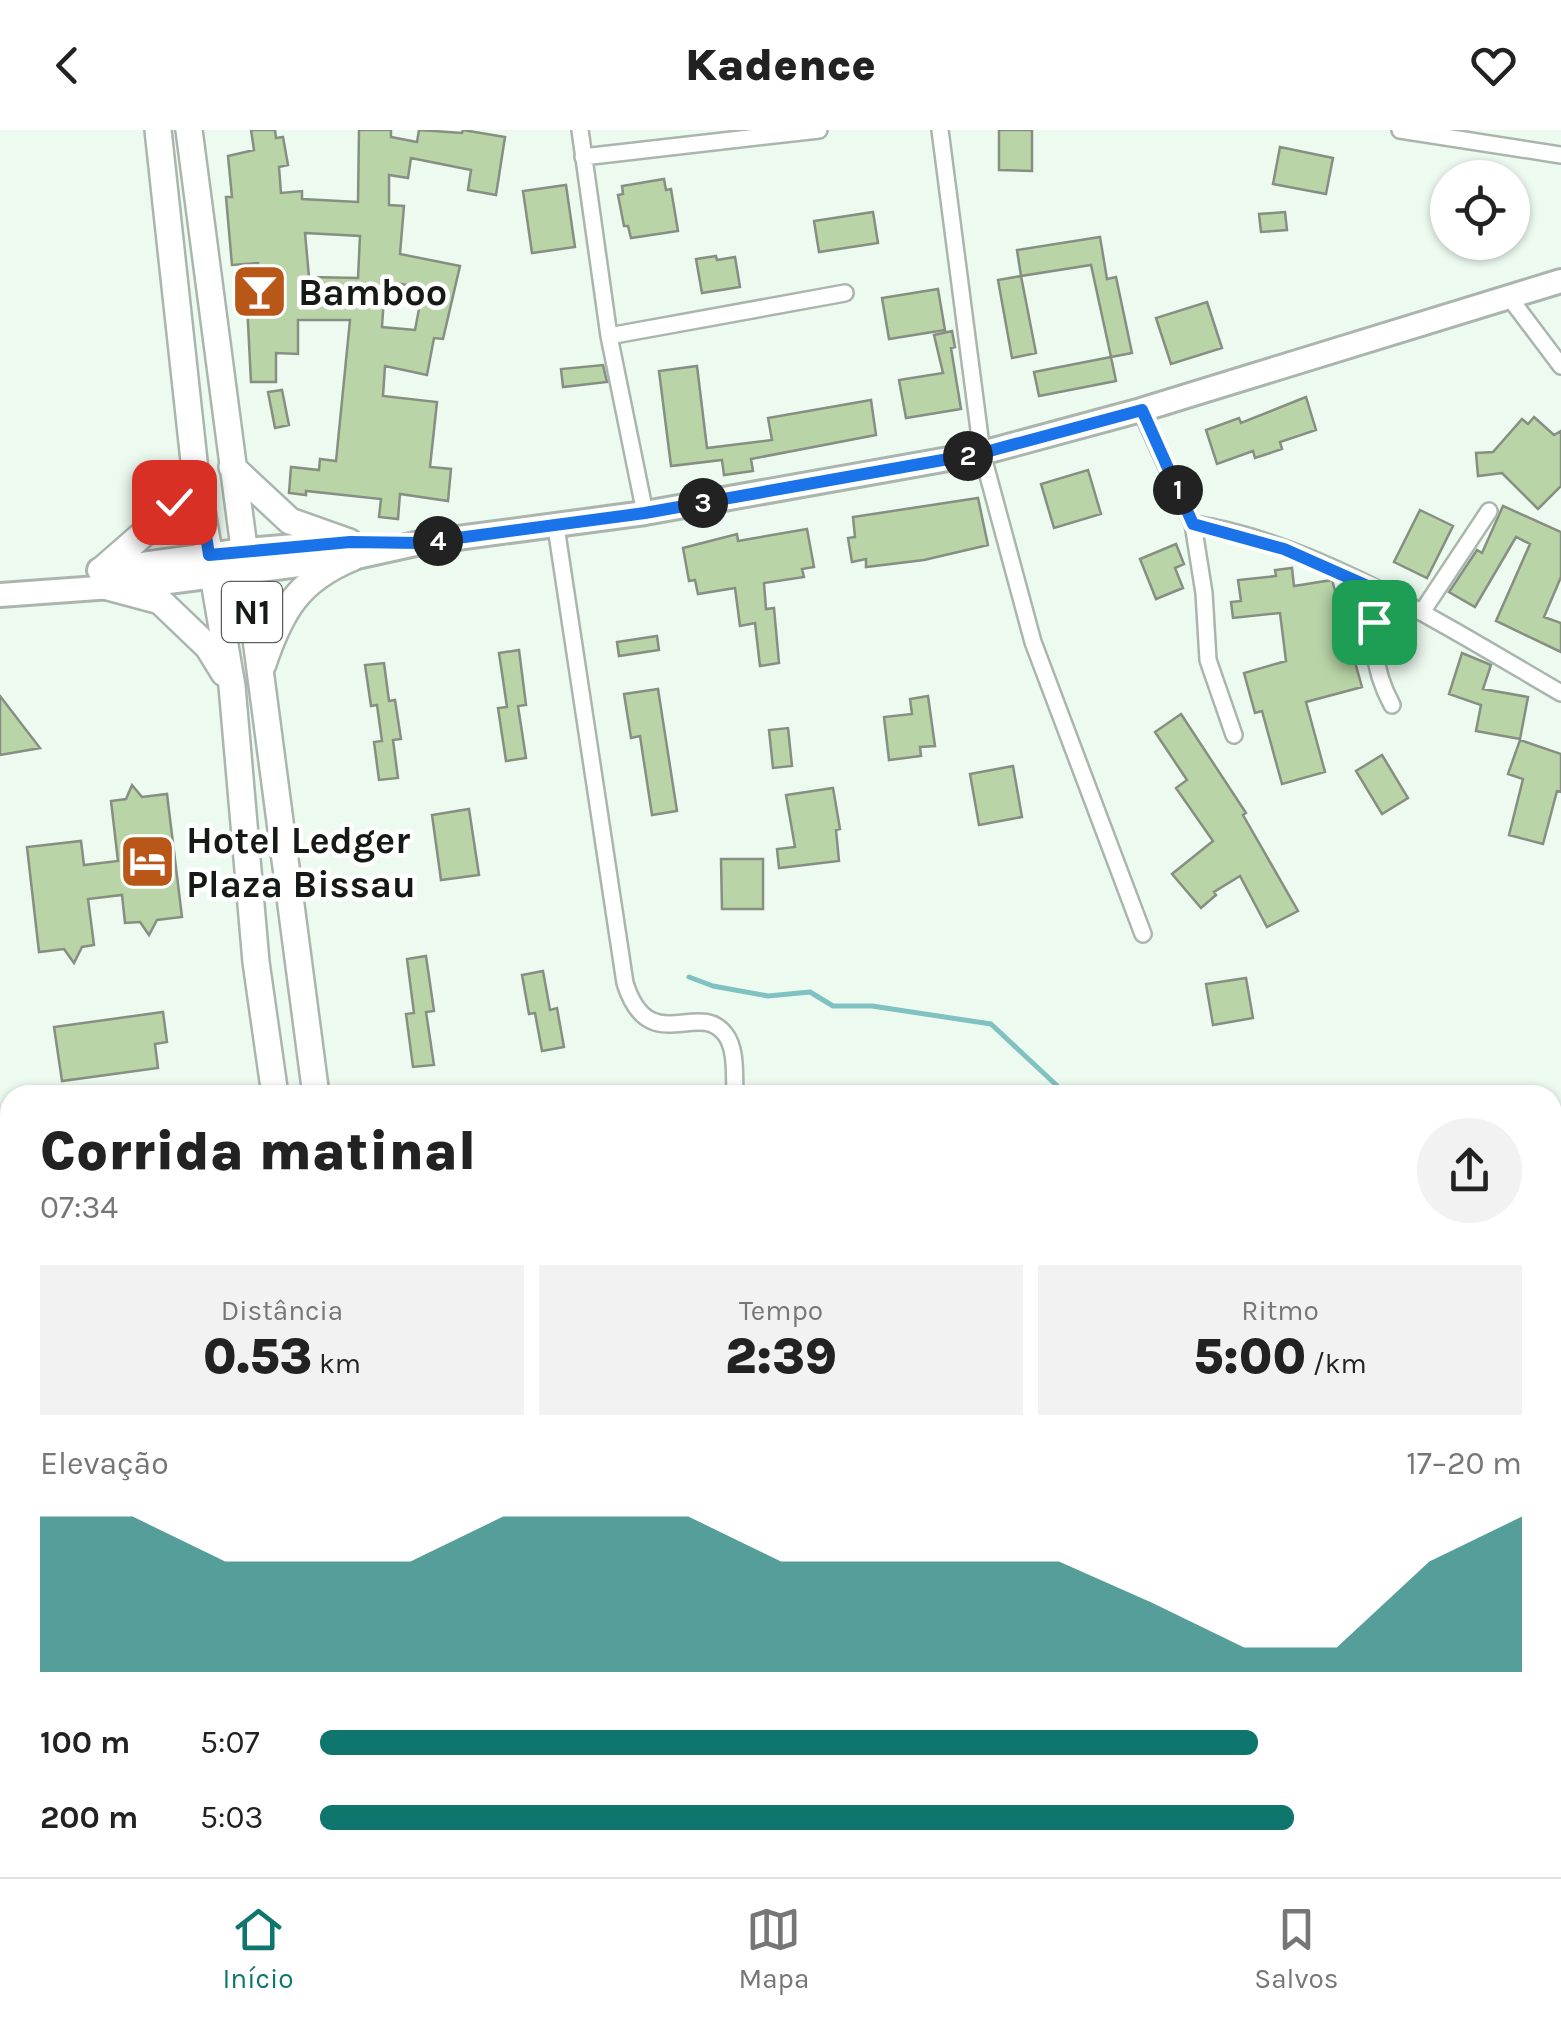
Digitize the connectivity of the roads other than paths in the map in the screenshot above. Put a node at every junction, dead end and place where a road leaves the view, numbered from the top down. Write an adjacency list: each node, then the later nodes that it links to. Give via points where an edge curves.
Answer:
1 (158, 130): 18 (main road, N1)
2 (189, 130): 17 (main road, N1)
3 (580, 130): 9 (street)
4 (818, 130): 7 (street)
5 (940, 130): 16 (street)
6 (1400, 130): 8 (street)
7 (779, 133): 9 (street)
8 (1561, 156)
9 (583, 157): 13 (street)
10 (1561, 281): 12 (street)
11 (845, 293): 13 (street)
12 (1509, 297): 14 (street); 15 (street)
13 (608, 336): 20 (street)
14 (1561, 366)
15 (1142, 410): 16 (street); 21 (street)
16 (982, 453): 20 (street); 35 (street, via 1033,642)
17 (232, 467): 23 (main road, via 290,521); 24 (main road, N1)
18 (196, 470): 25 (main road, N1); 26 (main road)
19 (1490, 511): 29 (street)
20 (645, 513): 22 (street)
21 (1193, 524): 27 (street, via 1284,549); 34 (street, via 1208,660)
22 (556, 526): 23 (street); 38 (street, via 632,1006 660,1023 714,1025 725,1033)
23 (351, 550): 24 (street); 30 (main road, via 299,591 273,632)
24 (246, 561): 25 (street); 30 (main road, N1)
25 (211, 566): 26 (street); 31 (main road, N1)
26 (104, 578): 28 (street); 31 (main road, via 160,602 208,647)
27 (1381, 592): 29 (street); 33 (street, via 1372,639 1377,677)
28 (0, 595)
29 (1422, 612): 32 (street)
30 (259, 673): 37 (main road, N1)
31 (232, 686): 36 (main road, N1)
32 (1561, 693)
33 (1392, 705)
34 (1234, 735)
35 (1143, 934)
36 (274, 1085)
37 (315, 1085)
38 (735, 1085)

